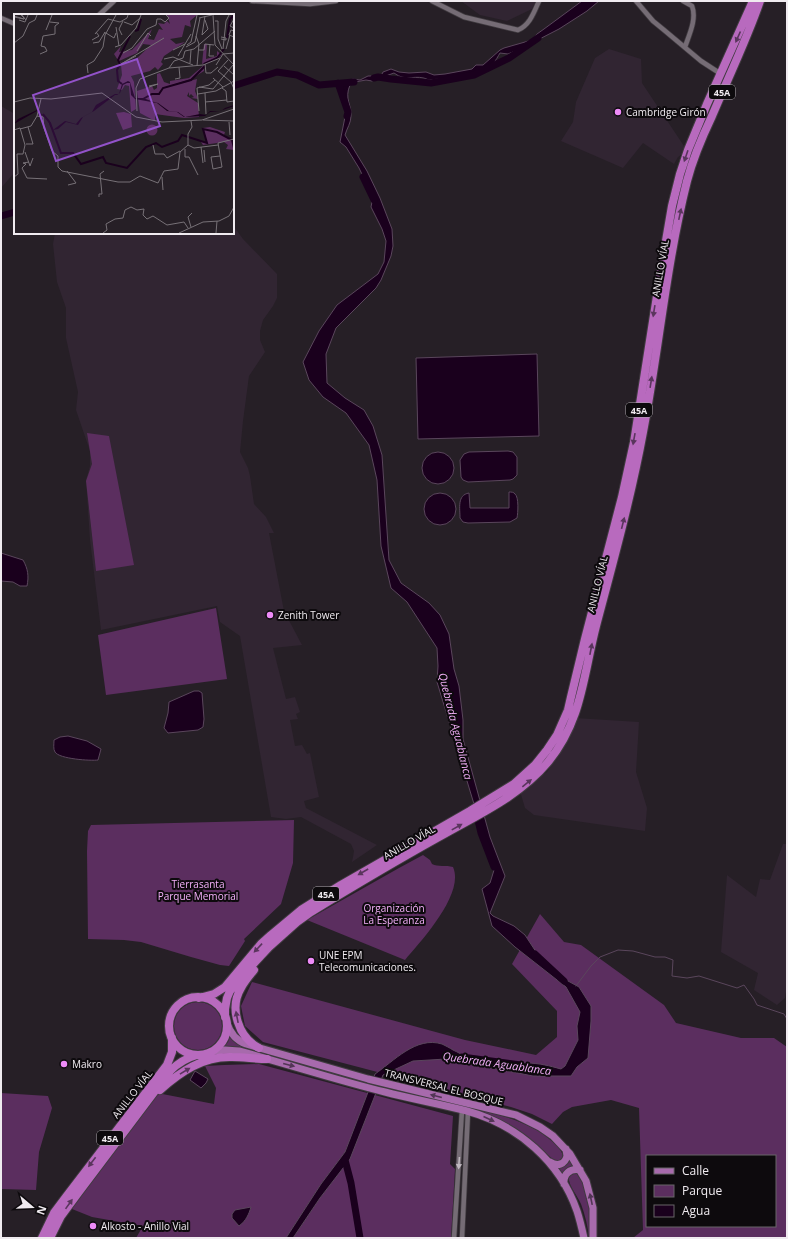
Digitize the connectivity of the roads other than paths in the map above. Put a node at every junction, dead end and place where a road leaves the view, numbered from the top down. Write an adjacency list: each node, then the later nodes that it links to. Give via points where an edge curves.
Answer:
1 (114, 1): 10 (street)
2 (252, 1): 3 (street, via 310,4)
3 (336, 1)
4 (432, 1): 5 (street, via 464,17 518,30 528,22)
5 (539, 1)
6 (636, 1): 13 (street, via 653,21)
7 (683, 1): 13 (street, via 692,6 694,15)
8 (753, 1): 14 (highway, ANILLO VÍAL / 45A, one-way to 14)
9 (760, 1): 15 (highway, ANILLO VÍAL / 45A, one-way to 9, via 518,790 546,765 565,738 578,708 644,432 672,253 687,183 695,154)
10 (100, 14)
11 (1, 18): 12 (street)
12 (14, 24)
13 (685, 47): 14 (street)
14 (721, 74): 15 (highway, ANILLO VÍAL / 45A, one-way to 15, via 688,150 672,206 632,449 568,710 557,735 541,758)
15 (493, 802): 16 (highway, ANILLO VÍAL / 45A)
16 (471, 815): 17 (highway, ANILLO VÍAL / 45A, one-way to 16, via 276,940 311,912); 18 (highway, ANILLO VÍAL / 45A, one-way to 18, via 341,885 301,910 250,956 225,987)
17 (262, 956): 19 (highway, ANILLO VÍAL / 45A, via 230,991 225,1005); 21 (highway, one-way to 17, via 254,1046 239,1028 236,1005 240,988)
18 (199, 998): 19 (highway, via 215,1003); 20 (highway, via 187,1000 175,1010 170,1026)
19 (226, 1020): 21 (main road, TRANSVERSAL EL BOSQUE, via 236,1039); 22 (highway, via 223,1040)
20 (172, 1038): 23 (highway, via 181,1049); 31 (highway, ANILLO VÍAL / 45A, one-way to 31, via 169,1062 54,1213)
21 (259, 1048): 27 (main road, TRANSVERSAL EL BOSQUE, one-way to 21, via 540,1127 516,1115 386,1084)
22 (210, 1052): 23 (highway); 24 (main road, TRANSVERSAL EL BOSQUE, via 239,1051)
23 (197, 1055): 25 (highway, ANILLO VÍAL / 45A, via 174,1067)
24 (266, 1059): 25 (highway, one-way to 24, via 176,1077 201,1062 225,1057); 26 (main road, TRANSVERSAL EL BOSQUE, one-way to 26, via 384,1092)
25 (144, 1104): 32 (highway, ANILLO VÍAL / 45A, one-way to 25, via 65,1210)
26 (465, 1111): 28 (main road, TRANSVERSAL EL BOSQUE, one-way to 28, via 514,1132); 33 (street, one-way to 33); 34 (street)
27 (565, 1148): 28 (main road, via 567,1156 563,1163 558,1165); 29 (main road, TRANSVERSAL EL BOSQUE)
28 (550, 1162): 30 (main road, TRANSVERSAL EL BOSQUE)
29 (580, 1170): 30 (main road, via 568,1172); 36 (main road, TRANSVERSAL EL BOSQUE, one-way to 29, via 592,1201)
30 (564, 1184): 35 (main road, TRANSVERSAL EL BOSQUE, via 577,1211)
31 (42, 1238)
32 (50, 1238)
33 (454, 1238)
34 (462, 1238)
35 (584, 1238)
36 (593, 1238)

